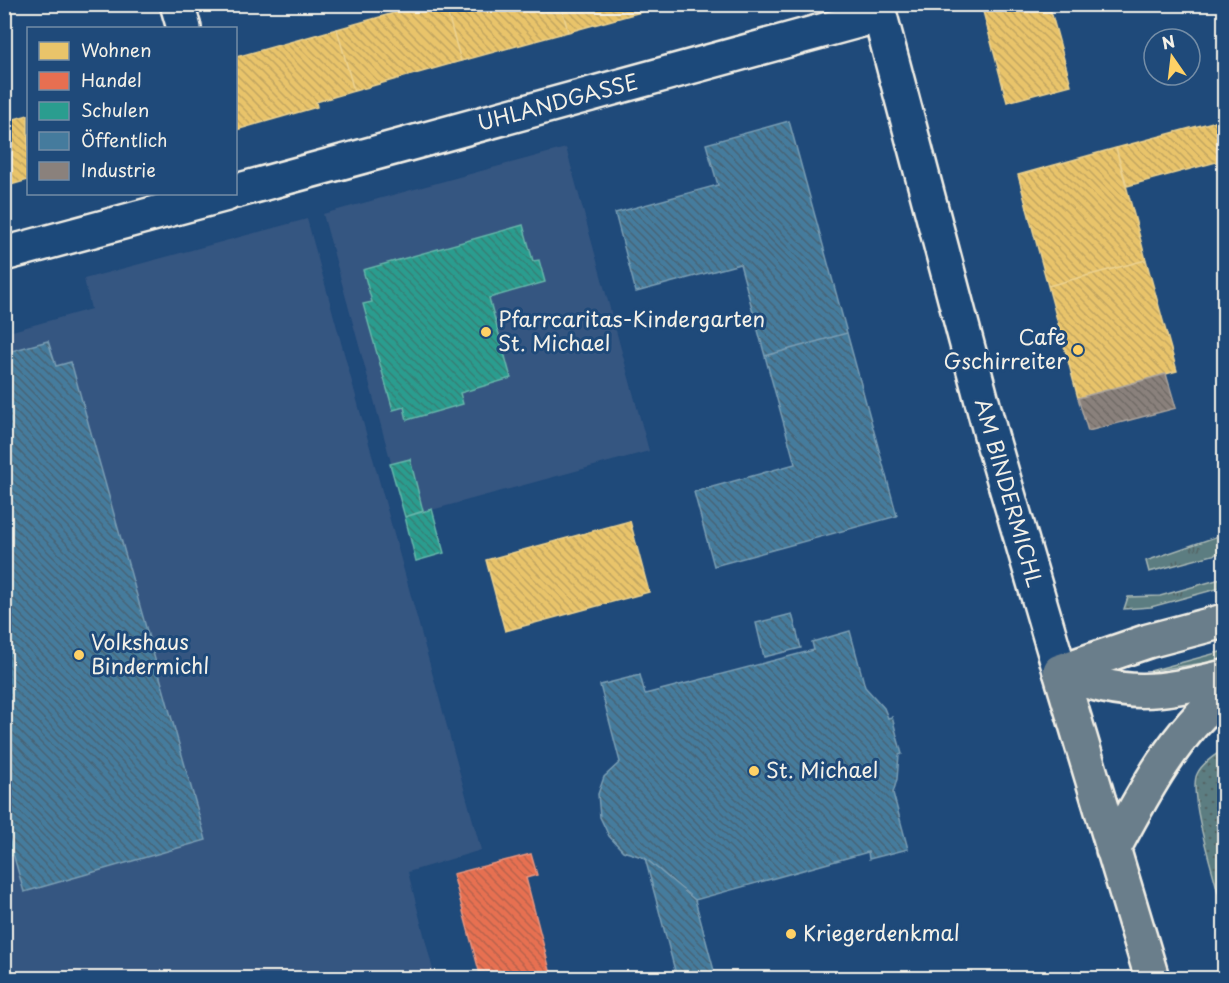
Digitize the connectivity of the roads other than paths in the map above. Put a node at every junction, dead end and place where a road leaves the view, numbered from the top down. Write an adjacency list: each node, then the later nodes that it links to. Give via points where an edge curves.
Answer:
1 (177, 4): 3 (street)
2 (878, 10): 4 (street, UHLANDGASSE); 8 (street, AM BINDERMICHL, via 998,461)
3 (184, 27)
4 (237, 191)
5 (223, 195): 6 (street)
6 (4, 254)
7 (1224, 621): 8 (main road, via 1148,641)
8 (1060, 671): 9 (main road, via 1085,682 1132,692 1164,691); 11 (main road, AM BINDERMICHL)
9 (1224, 677)
10 (1224, 693): 11 (main road, via 1173,747 1148,783)
11 (1113, 850): 12 (main road, AM BINDERMICHL)
12 (1152, 978)

